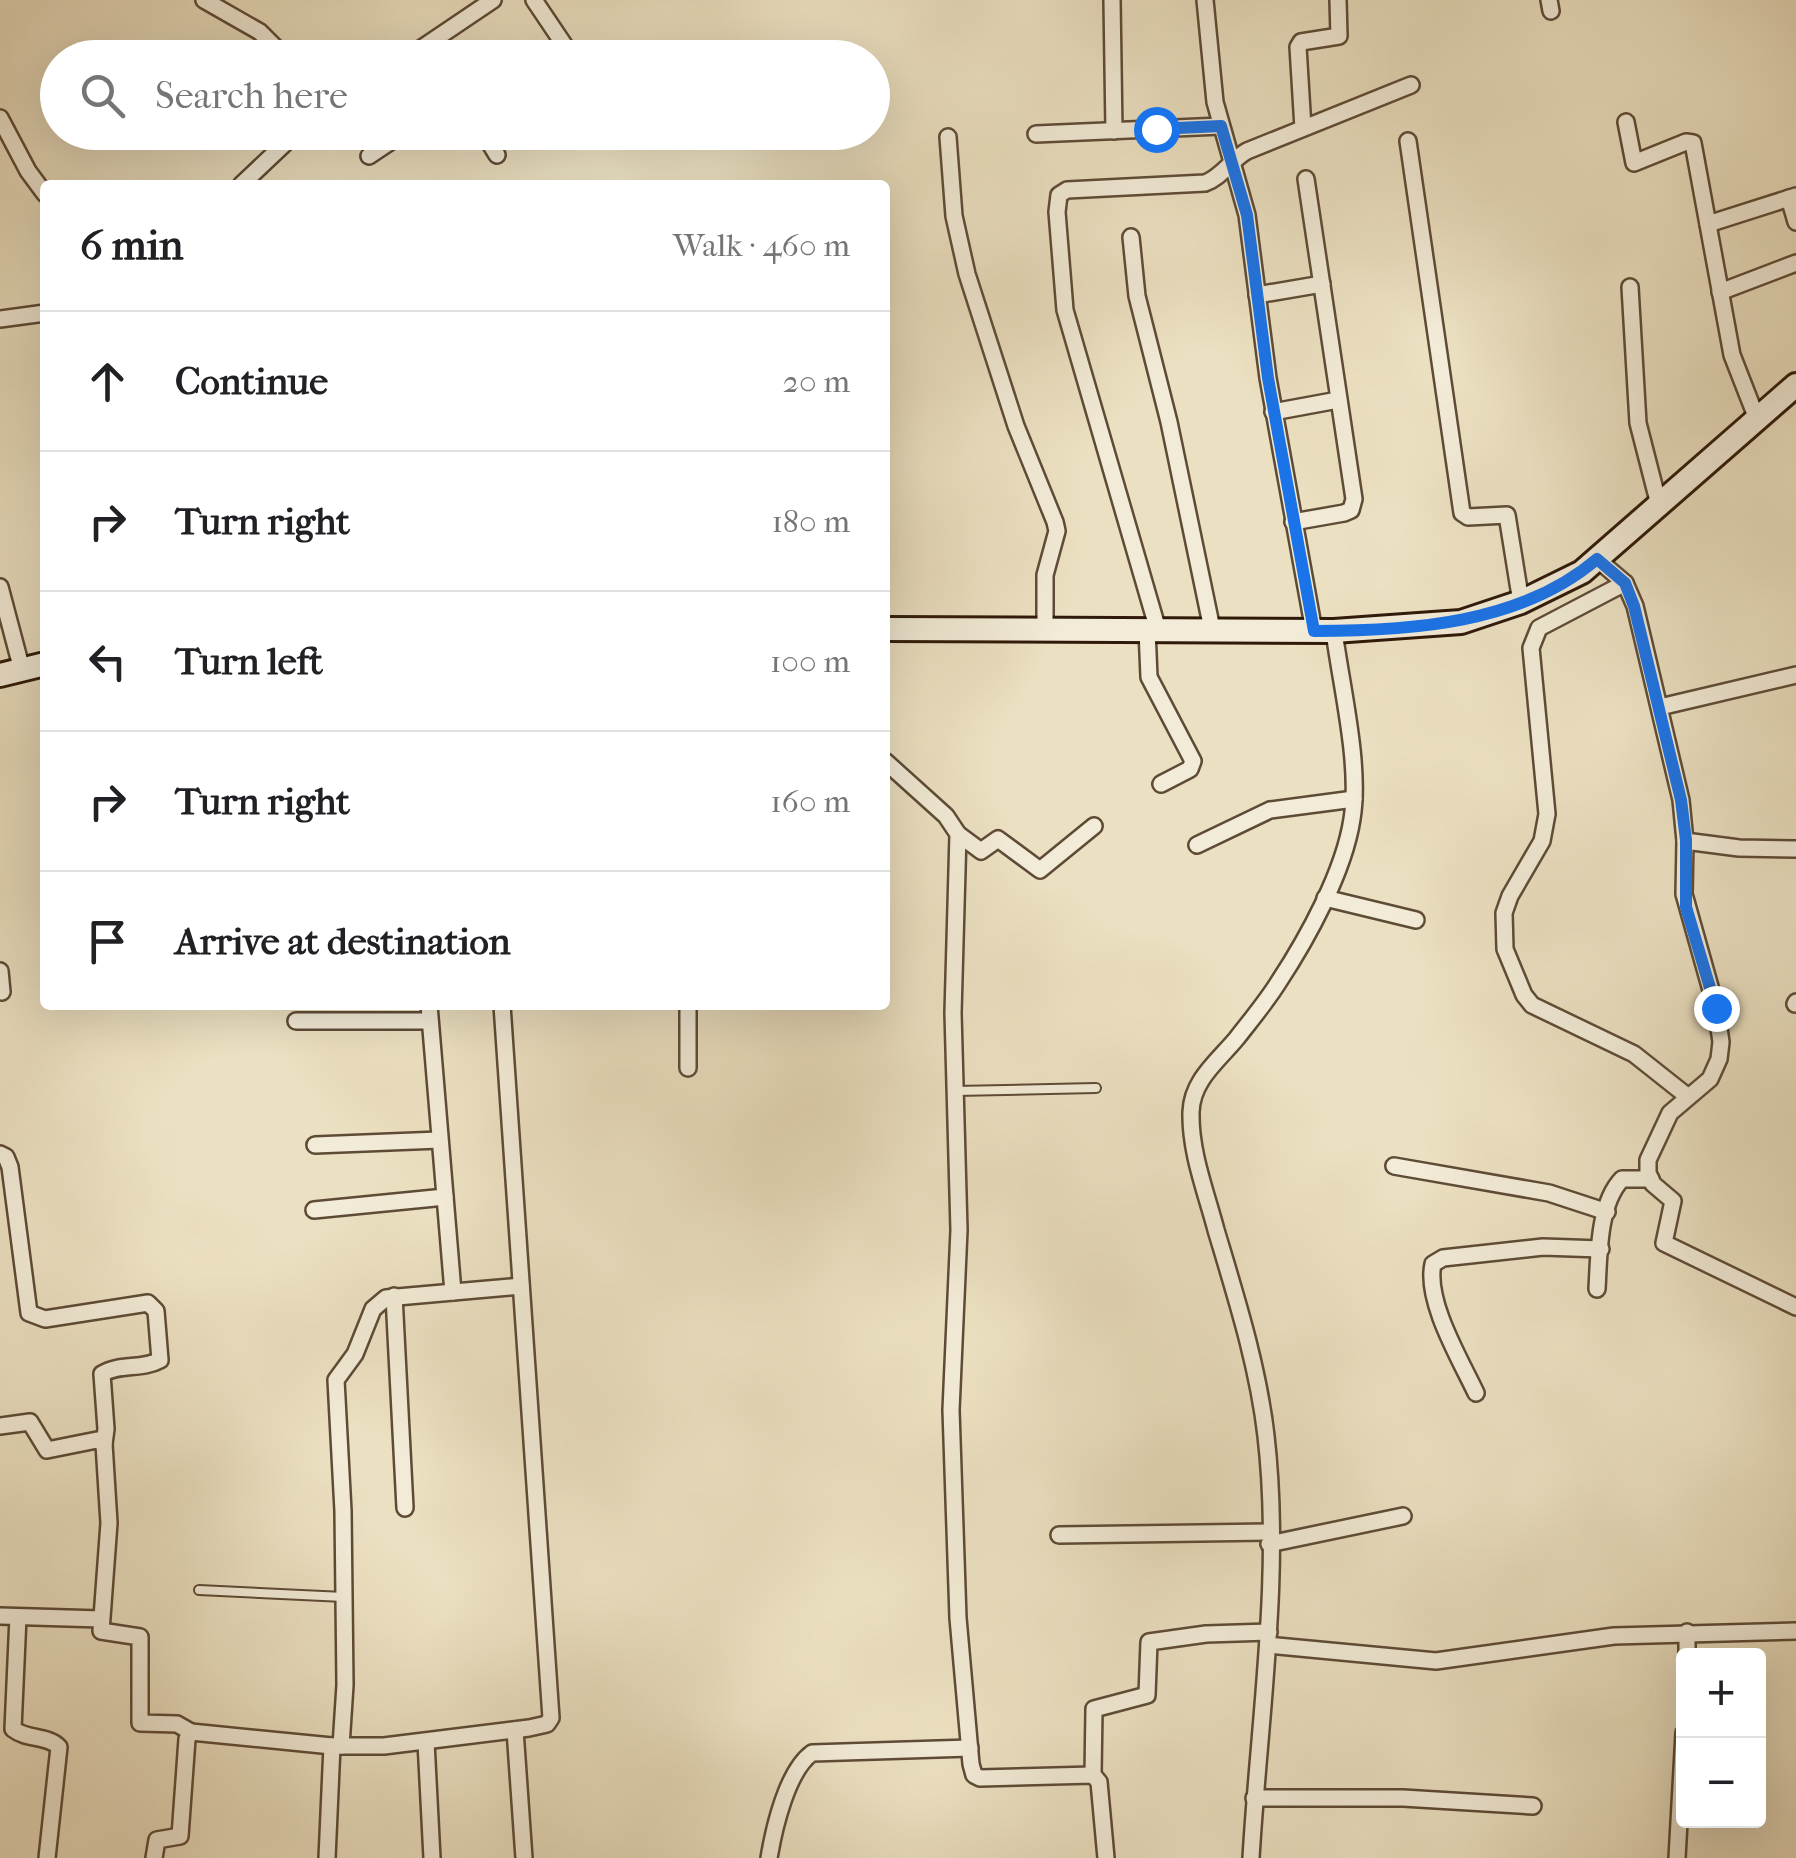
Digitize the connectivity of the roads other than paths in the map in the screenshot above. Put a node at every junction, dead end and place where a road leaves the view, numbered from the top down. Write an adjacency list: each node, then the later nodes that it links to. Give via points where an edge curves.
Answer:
1 (204, 0): 7 (street)
2 (494, 0): 8 (street)
3 (534, 0): 9 (street)
4 (1112, 0): 15 (street)
5 (1205, 0): 13 (street)
6 (1338, 0): 14 (street, via 1339,36 1298,47)
7 (268, 40)
8 (445, 40)
9 (561, 40)
10 (1411, 85): 14 (street)
11 (0, 118): 27 (street)
12 (1626, 122): 30 (street, via 1634,163 1693,143)
13 (1221, 126): 15 (street); 24 (street)
14 (1303, 128): 24 (street)
15 (1114, 131): 16 (street)
16 (1036, 134)
17 (948, 137): 50 (street, via 967,274 1057,531 1045,575)
18 (1408, 141): 47 (street, via 1462,513 1507,515)
19 (276, 150): 26 (street)
20 (377, 150): 23 (street)
21 (494, 150): 22 (street)
22 (497, 155)
23 (368, 156)
24 (1232, 164): 36 (street); 52 (street, via 1205,183 1067,190 1057,201 1065,310)
25 (1306, 179): 33 (street)
26 (246, 180)
27 (40, 187)
28 (1793, 197): 29 (street); 30 (street)
29 (1796, 222)
30 (1708, 224): 35 (street)
31 (1130, 237): 49 (street, via 1137,296)
32 (1796, 263): 35 (street)
33 (1322, 284): 36 (street); 40 (street)
34 (1630, 287): 43 (street, via 1638,423)
35 (1720, 292): 42 (street, via 1738,376)
36 (1257, 295): 41 (street)
37 (40, 314): 38 (street)
38 (0, 318)
39 (1796, 385): 42 (street)
40 (1338, 400): 41 (street); 44 (street, via 1354,506)
41 (1273, 412): 44 (street)
42 (1757, 419): 43 (street)
43 (1659, 504): 45 (street)
44 (1292, 522): 51 (street)
45 (1610, 570): 47 (street, via 1582,572); 55 (street, via 1634,606); 75 (street, via 1533,636 1547,814 1542,842 1510,896 1503,934 1532,1005 1634,1054)
46 (0, 586): 53 (street)
47 (1521, 602): 51 (street, via 1461,622)
48 (890, 629): 50 (street)
49 (1212, 629): 51 (street); 52 (street)
50 (1046, 630): 52 (street)
51 (1330, 638): 58 (street)
52 (1150, 640): 57 (street, via 1153,686 1193,761)
53 (22, 670)
54 (1796, 676): 55 (street)
55 (1660, 707): 61 (street)
56 (890, 766): 60 (street)
57 (1161, 784)
58 (1354, 799): 62 (street, via 1270,810); 64 (street)
59 (1094, 826): 60 (street, via 1040,870 1000,840 981,851)
60 (958, 834): 74 (street)
61 (1686, 840): 63 (street); 75 (street, via 1684,894 1720,1042 1710,1078)
62 (1197, 845)
63 (1796, 849)
64 (1325, 898): 65 (street); 96 (street, via 1278,982 1209,1068 1193,1094 1191,1115 1266,1436)
65 (1416, 920)
66 (0, 971): 67 (street)
67 (2, 992)
68 (502, 1010): 85 (street)
69 (688, 1010): 72 (street)
70 (429, 1013): 71 (street); 76 (street)
71 (296, 1021)
72 (688, 1068)
73 (1096, 1088): 74 (lane)
74 (955, 1091): 112 (street, via 959,1230 951,1410)
75 (1687, 1096): 80 (street, via 1658,1134 1648,1160)
76 (440, 1140): 77 (street); 81 (street)
77 (315, 1145)
78 (0, 1154): 92 (street, via 10,1167 29,1313 45,1319 148,1303 156,1311 160,1360 102,1374)
79 (1394, 1166): 83 (street, via 1549,1193)
80 (1650, 1179): 83 (street, via 1622,1179); 89 (street, via 1673,1201 1666,1246)
81 (444, 1197): 82 (street); 87 (street)
82 (314, 1210)
83 (1607, 1212): 84 (street)
84 (1600, 1249): 86 (street); 90 (street, via 1512,1250 1433,1264 1441,1312)
85 (521, 1286): 87 (street); 107 (street, via 552,1712 546,1724)
86 (1597, 1289)
87 (454, 1292): 88 (street)
88 (394, 1296): 93 (street); 98 (street, via 374,1308 336,1380)
89 (1796, 1307)
90 (1476, 1393)
91 (0, 1426): 92 (street, via 30,1422 47,1450)
92 (104, 1444): 101 (street, via 109,1523)
93 (405, 1508)
94 (1403, 1516): 96 (street)
95 (1059, 1535): 96 (street)
96 (1269, 1538): 104 (street)
97 (199, 1590): 98 (lane)
98 (344, 1597): 111 (street, via 345,1685)
99 (0, 1616): 100 (street)
100 (18, 1617): 101 (street); 106 (street)
101 (102, 1618): 108 (street, via 103,1633 140,1637 140,1724 177,1724)
102 (1796, 1631): 103 (street)
103 (1687, 1632): 104 (street, via 1436,1661); 105 (street)
104 (1268, 1638): 113 (street, via 1190,1635 1150,1642 1147,1695 1094,1709); 114 (street)
105 (1687, 1648)
106 (8, 1672): 116 (street, via 13,1728 59,1747)
107 (515, 1730): 110 (street); 120 (street)
108 (192, 1732): 111 (street); 117 (street, via 186,1739 180,1836 157,1840)
109 (1684, 1738): 124 (street)
110 (426, 1742): 111 (street); 119 (street)
111 (336, 1746): 118 (street)
112 (970, 1748): 113 (street, via 980,1778); 121 (street, via 812,1752 782,1807)
113 (1093, 1775): 122 (street)
114 (1254, 1798): 115 (street); 123 (street)
115 (1533, 1806)
116 (47, 1858)
117 (154, 1858)
118 (326, 1858)
119 (432, 1858)
120 (524, 1858)
121 (768, 1858)
122 (1106, 1858)
123 (1251, 1858)
124 (1678, 1858)

